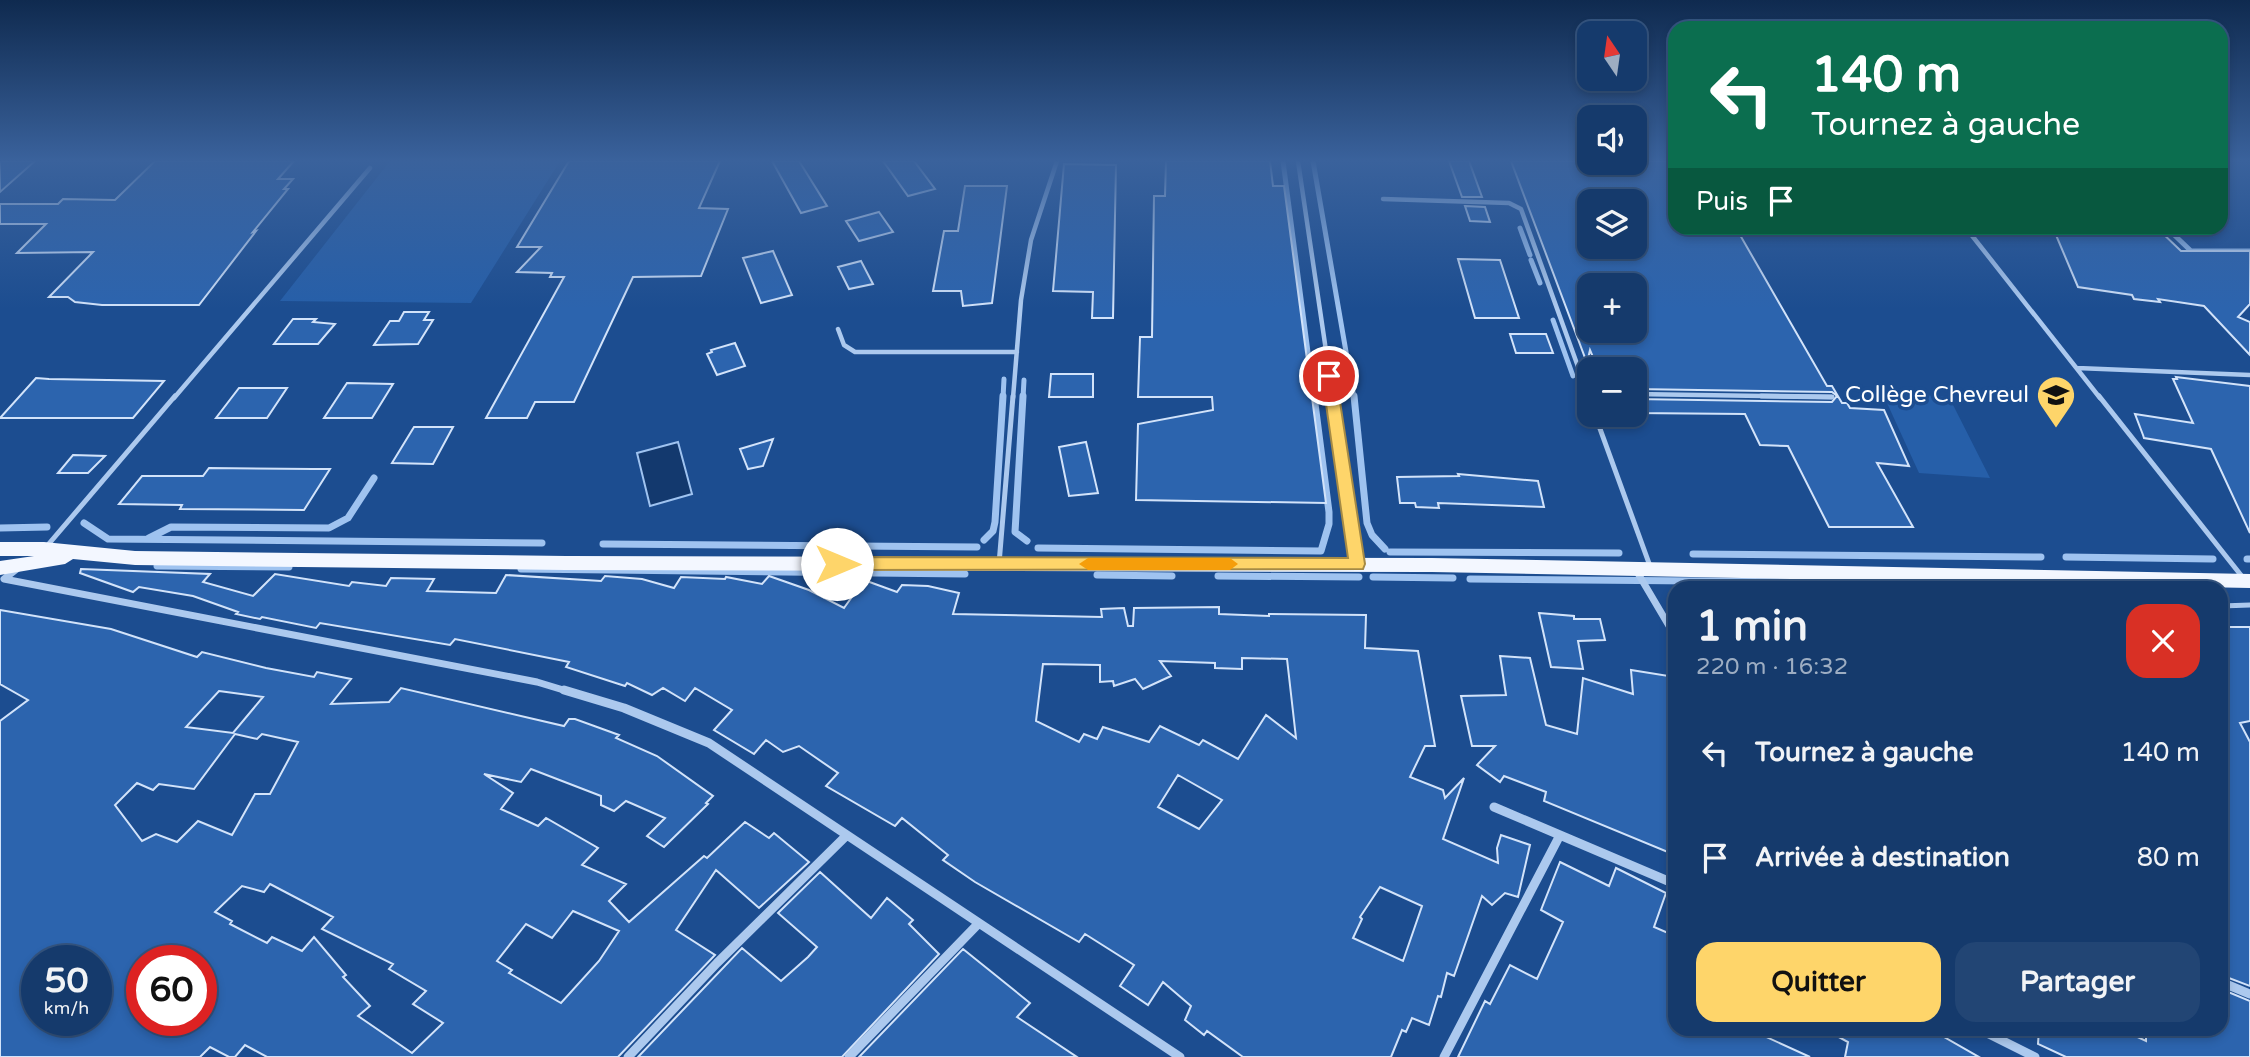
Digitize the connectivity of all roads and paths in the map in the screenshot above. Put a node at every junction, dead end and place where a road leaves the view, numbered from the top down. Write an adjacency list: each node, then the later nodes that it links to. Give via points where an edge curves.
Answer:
1 (334, 210): 15 (lane)
2 (1041, 210): 7 (lane, via 1031,240)
3 (1305, 210): 18 (lane)
4 (1521, 210): 8 (lane)
5 (1972, 235): 9 (lane)
6 (838, 329): 7 (lane, via 844,345 855,352)
7 (1017, 352): 17 (lane)
8 (1577, 364)
9 (2077, 368): 10 (lane); 22 (lane)
10 (2250, 375)
11 (1647, 394): 12 (lane)
12 (1832, 397)
13 (1599, 427): 20 (lane)
14 (0, 549): 15 (main road)
15 (44, 549): 16 (main road); 19 (street)
16 (89, 553): 17 (main road, via 135,558); 19 (main road)
17 (999, 564): 18 (main road)
18 (1357, 564): 20 (main road)
19 (20, 567): 21 (main road)
20 (1642, 572): 22 (main road); 25 (street)
21 (2, 577): 27 (street, via 537,682 624,708 709,743)
22 (2248, 581)
23 (2228, 606): 24 (lane)
24 (2250, 606)
25 (1668, 619)
26 (1494, 807): 28 (street)
27 (847, 835): 30 (street); 34 (street)
28 (1559, 837): 29 (street); 37 (street)
29 (1668, 881)
30 (979, 923): 35 (street); 36 (street)
31 (2228, 985): 32 (street)
32 (2250, 994)
33 (1993, 1036): 38 (street)
34 (628, 1057)
35 (849, 1057)
36 (1180, 1057)
37 (1444, 1057)
38 (2035, 1057)

